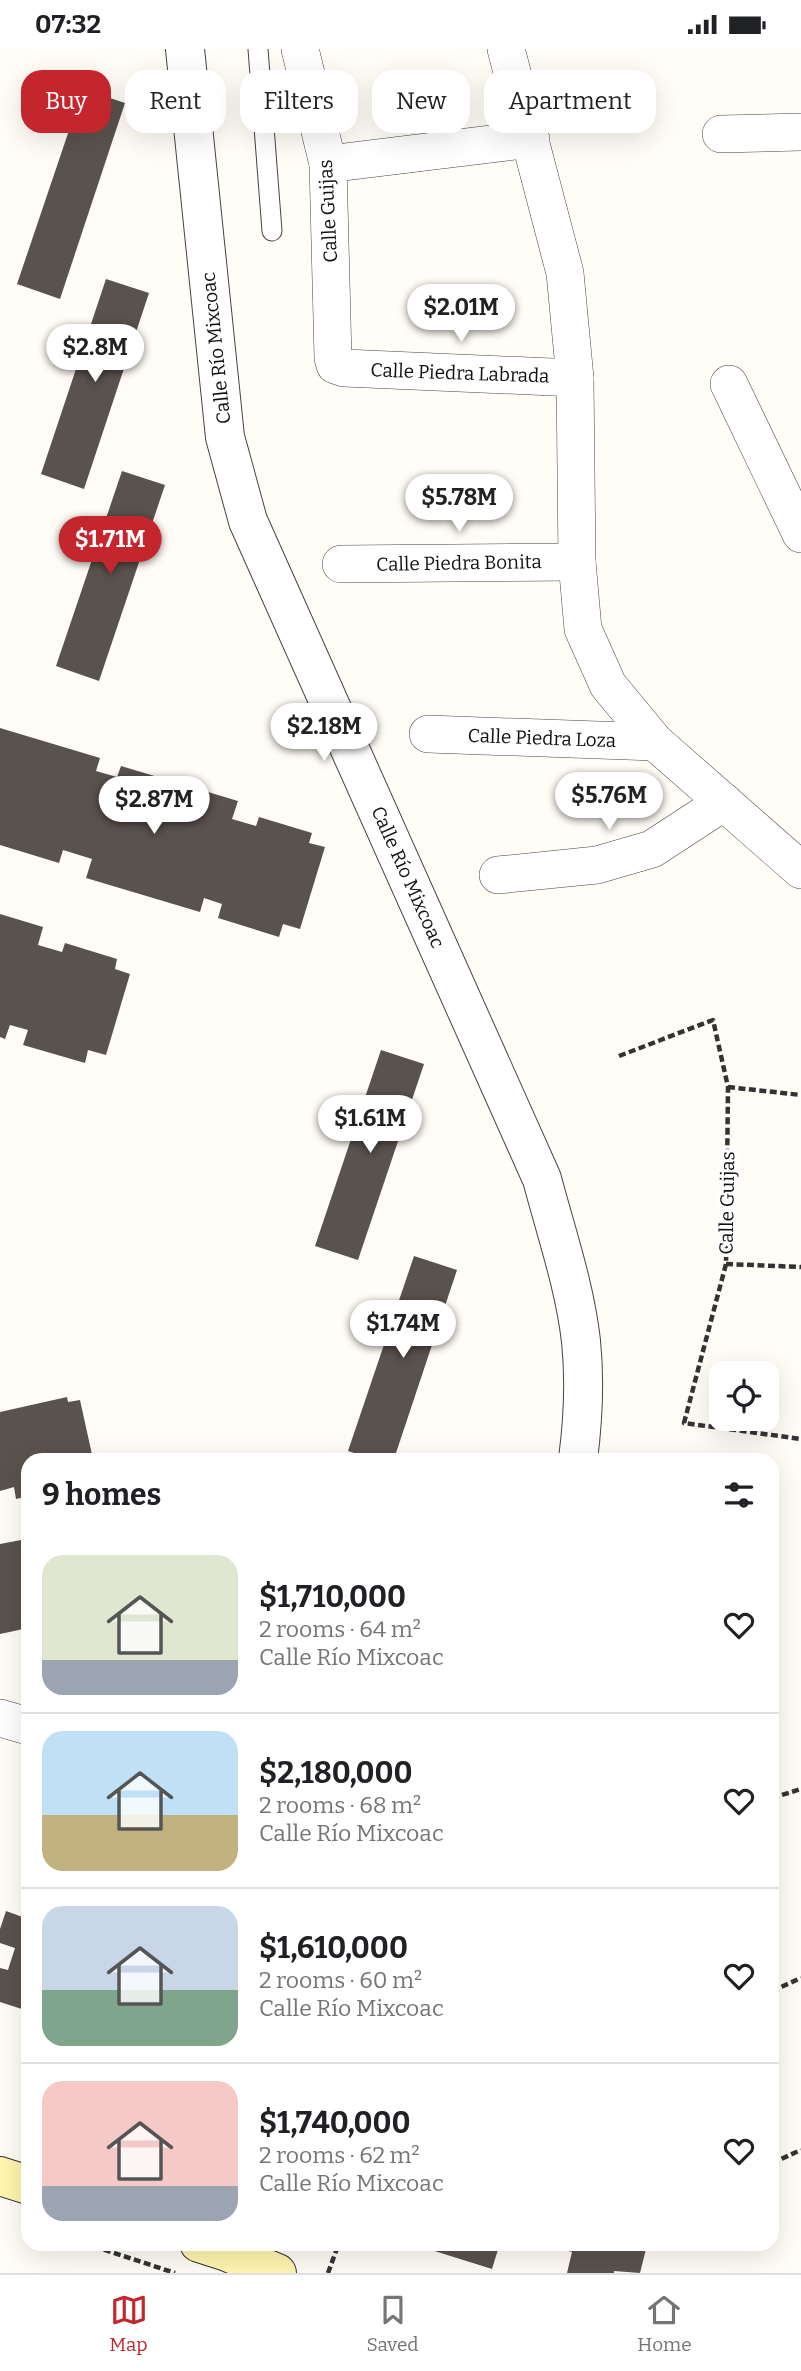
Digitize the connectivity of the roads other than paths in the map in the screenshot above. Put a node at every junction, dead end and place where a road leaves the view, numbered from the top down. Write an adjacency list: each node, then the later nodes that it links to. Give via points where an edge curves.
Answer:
1 (185, 49): 21 (street, Calle Río Mixcoac, via 225,437 248,521 542,1179 581,1341)
2 (258, 49): 9 (lane)
3 (300, 49): 8 (street, Calle Guijas)
4 (506, 49): 7 (street)
5 (801, 132): 6 (street)
6 (721, 134)
7 (531, 139): 8 (street); 11 (street, via 565,273)
8 (328, 164): 10 (street, Calle Guijas, via 333,358 335,365)
9 (272, 231)
10 (344, 368): 11 (street, Calle Piedra Labrada)
11 (575, 378): 14 (street)
12 (729, 384): 13 (street)
13 (801, 534)
14 (577, 562): 15 (street, Calle Piedra Bonita); 17 (street, via 583,629 608,685)
15 (341, 564)
16 (428, 734): 17 (street, Calle Piedra Loza)
17 (655, 742): 18 (street)
18 (724, 802): 19 (street); 20 (street, via 652,849 597,865)
19 (801, 870)
20 (498, 875)
21 (580, 1453)
22 (0, 1718): 23 (street)
23 (21, 1724)
24 (0, 2176): 25 (main road)
25 (21, 2183)
26 (235, 2251): 27 (main road)
27 (277, 2273)

